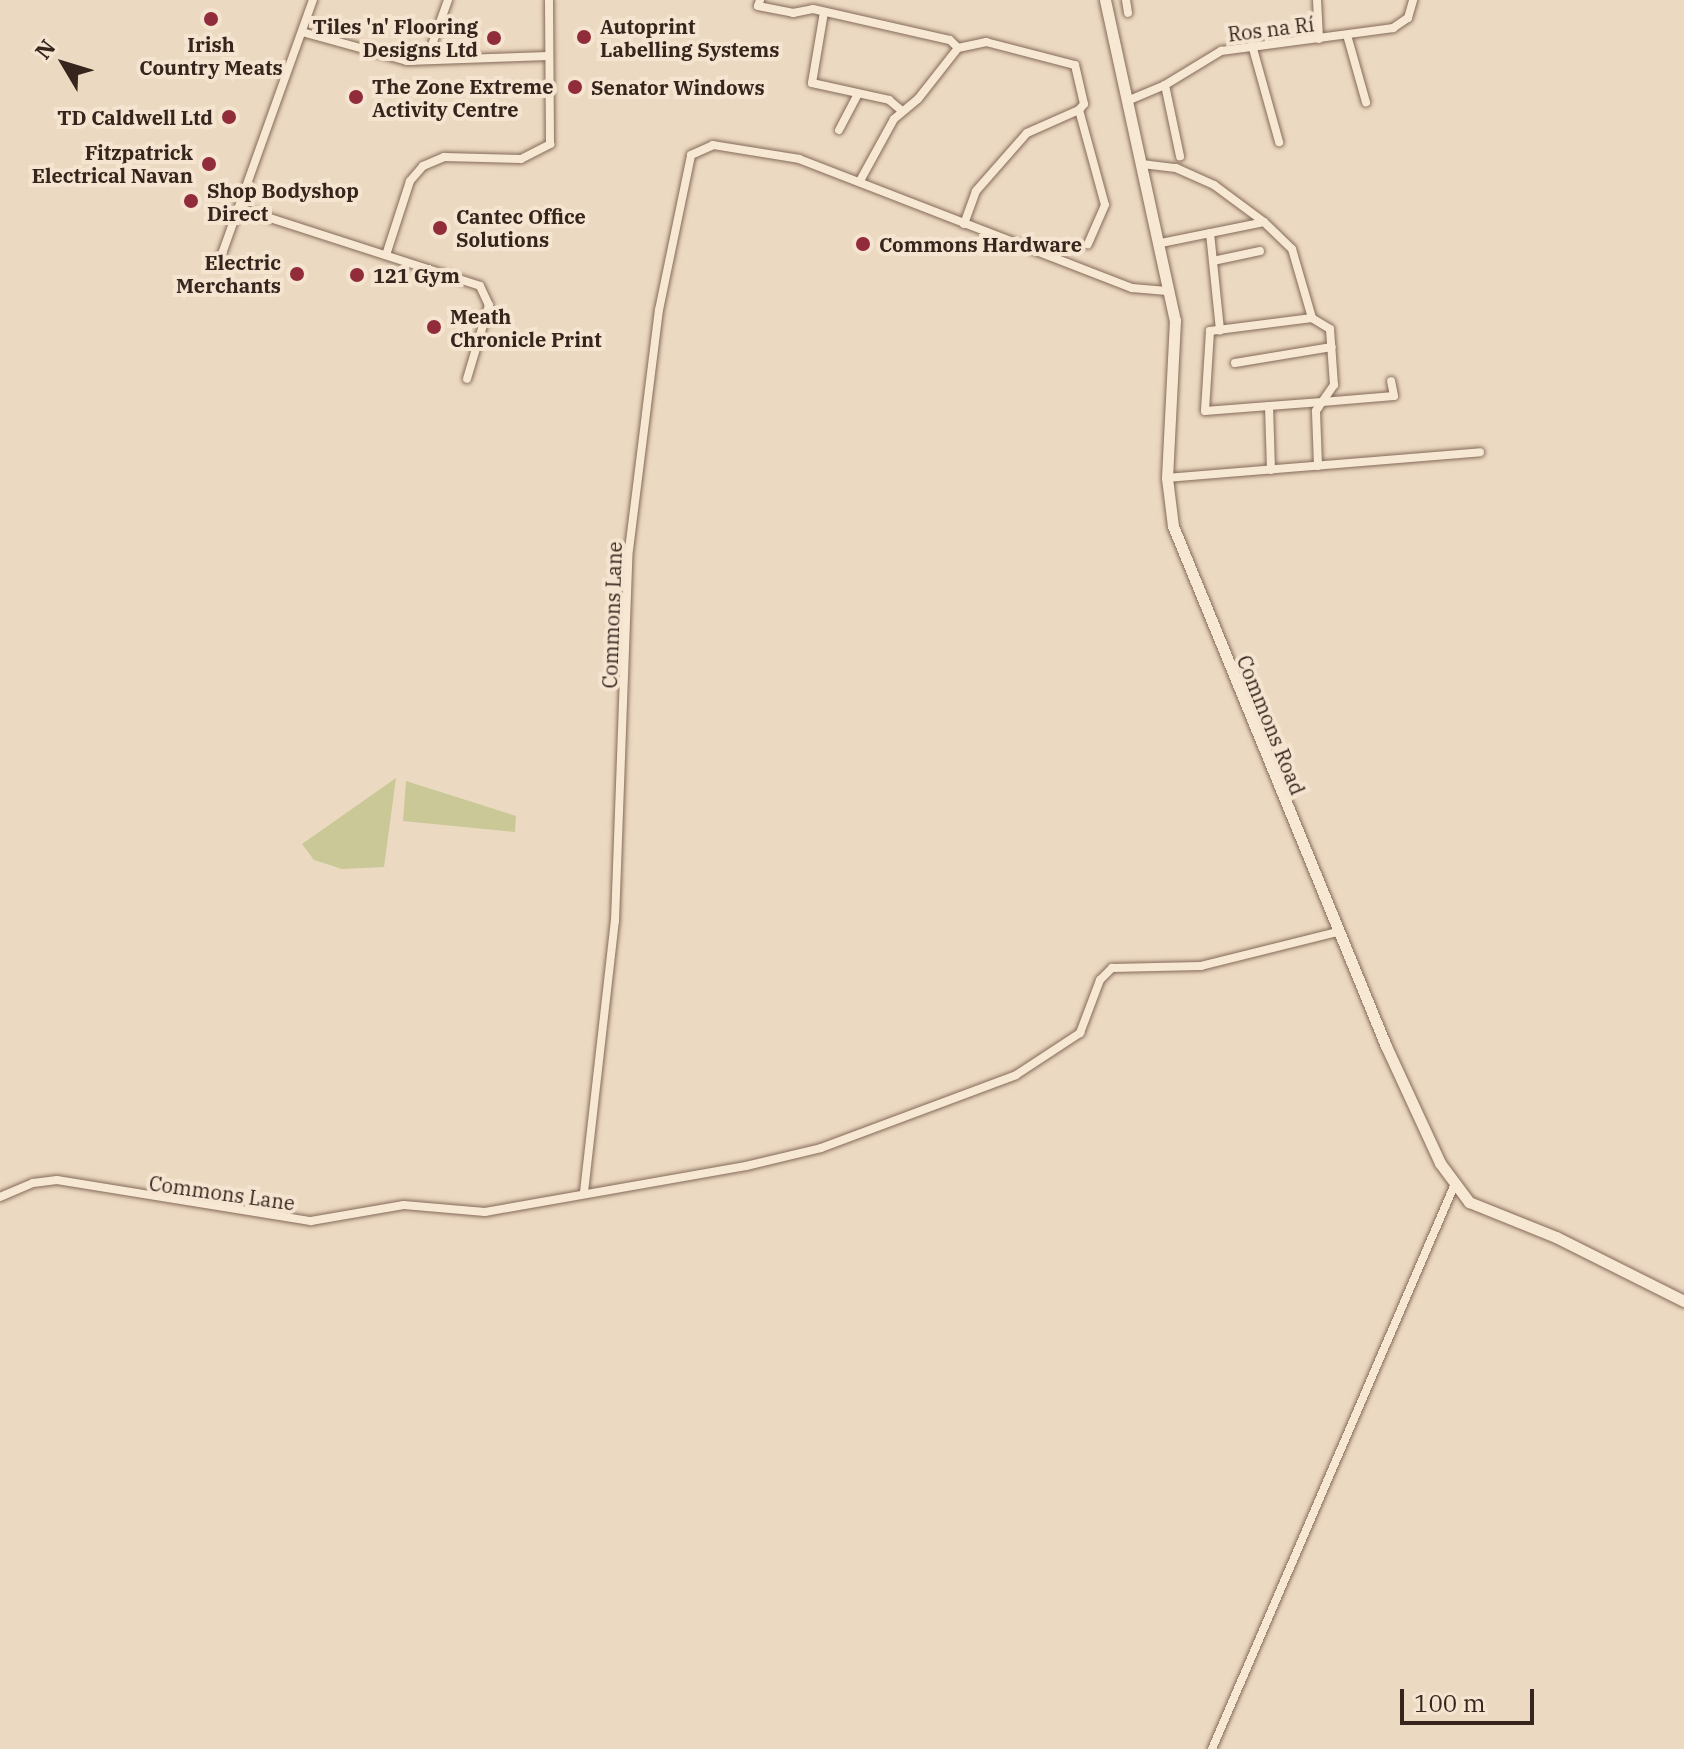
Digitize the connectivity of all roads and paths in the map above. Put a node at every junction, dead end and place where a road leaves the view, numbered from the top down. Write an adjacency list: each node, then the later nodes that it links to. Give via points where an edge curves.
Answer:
1 (313, 0): 11 (street)
2 (448, 0): 17 (street)
3 (549, 0): 16 (street)
4 (760, 0): 9 (street, via 758,6 776,10)
5 (1105, 0): 20 (street, Commons Road)
6 (1126, 0): 10 (street)
7 (1317, 0): 13 (street)
8 (1413, 0): 12 (street, Ros na Rí, via 1402,25)
9 (824, 12): 15 (street, via 950,40); 19 (street, via 812,83)
10 (1128, 13)
11 (302, 32): 17 (street, via 407,61); 29 (street)
12 (1347, 35): 13 (street, Ros na Rí); 21 (street)
13 (1319, 39): 14 (street, Ros na Rí)
14 (1252, 45): 18 (street, Ros na Rí, via 1221,51); 25 (street)
15 (958, 48): 22 (street, via 918,99); 23 (street, via 986,42 1064,59 1079,75 1084,104)
16 (548, 56): 17 (street); 36 (street, via 550,144 521,159 444,157 423,166 410,181)
17 (427, 59)
18 (1165, 85): 20 (street, Ros na Rí); 26 (street)
19 (858, 94): 22 (street, via 889,100); 24 (street)
20 (1127, 101): 27 (street, Commons Road)
21 (1366, 102)
22 (901, 110): 28 (street)
23 (1079, 110): 31 (street, via 1027,133 976,191); 34 (street, via 1105,205)
24 (839, 130)
25 (1279, 142)
26 (1180, 156)
27 (1142, 164): 30 (street, via 1176,168 1214,185); 33 (street, Commons Road)
28 (861, 179): 31 (street, Commons Lane); 54 (street, Commons Lane, via 799,159 713,145 691,155 685,165 659,310 628,558 616,915)
29 (239, 208): 36 (street); 38 (street)
30 (1264, 222): 32 (street); 40 (street, via 1292,249)
31 (964, 224): 39 (street, Commons Lane, via 1132,288)
32 (1210, 233): 33 (street); 37 (street)
33 (1161, 243): 39 (street, Commons Road)
34 (1088, 244)
35 (1260, 251): 37 (street)
36 (386, 255): 44 (street, via 467,281 486,295 489,305)
37 (1213, 261): 41 (street)
38 (218, 265)
39 (1171, 291): 51 (street, Commons Road, via 1175,359)
40 (1312, 318): 41 (street); 42 (street, via 1330,329)
41 (1220, 330): 47 (street, via 1210,331 1205,411)
42 (1332, 347): 43 (street); 46 (street, via 1334,385)
43 (1235, 363)
44 (467, 379)
45 (1391, 381): 46 (street, via 1394,396)
46 (1322, 402): 47 (street); 49 (street, via 1316,411)
47 (1269, 406): 50 (street)
48 (1480, 452): 49 (street)
49 (1318, 466): 50 (street)
50 (1271, 470): 51 (street)
51 (1167, 478): 52 (street, Commons Road, via 1182,553)
52 (1337, 932): 53 (street, Commons Road); 54 (street, Commons Lane, via 1201,966 1122,964 1100,980 1087,1018 1070,1043 1016,1075 800,1154)
53 (1454, 1186): 56 (street, Commons Road, via 1480,1209 1556,1237); 57 (street)
54 (584, 1192): 55 (street, Commons Lane, via 485,1212 404,1205 311,1221 192,1206 57,1180)
55 (0, 1197)
56 (1684, 1301)
57 (1212, 1749)

